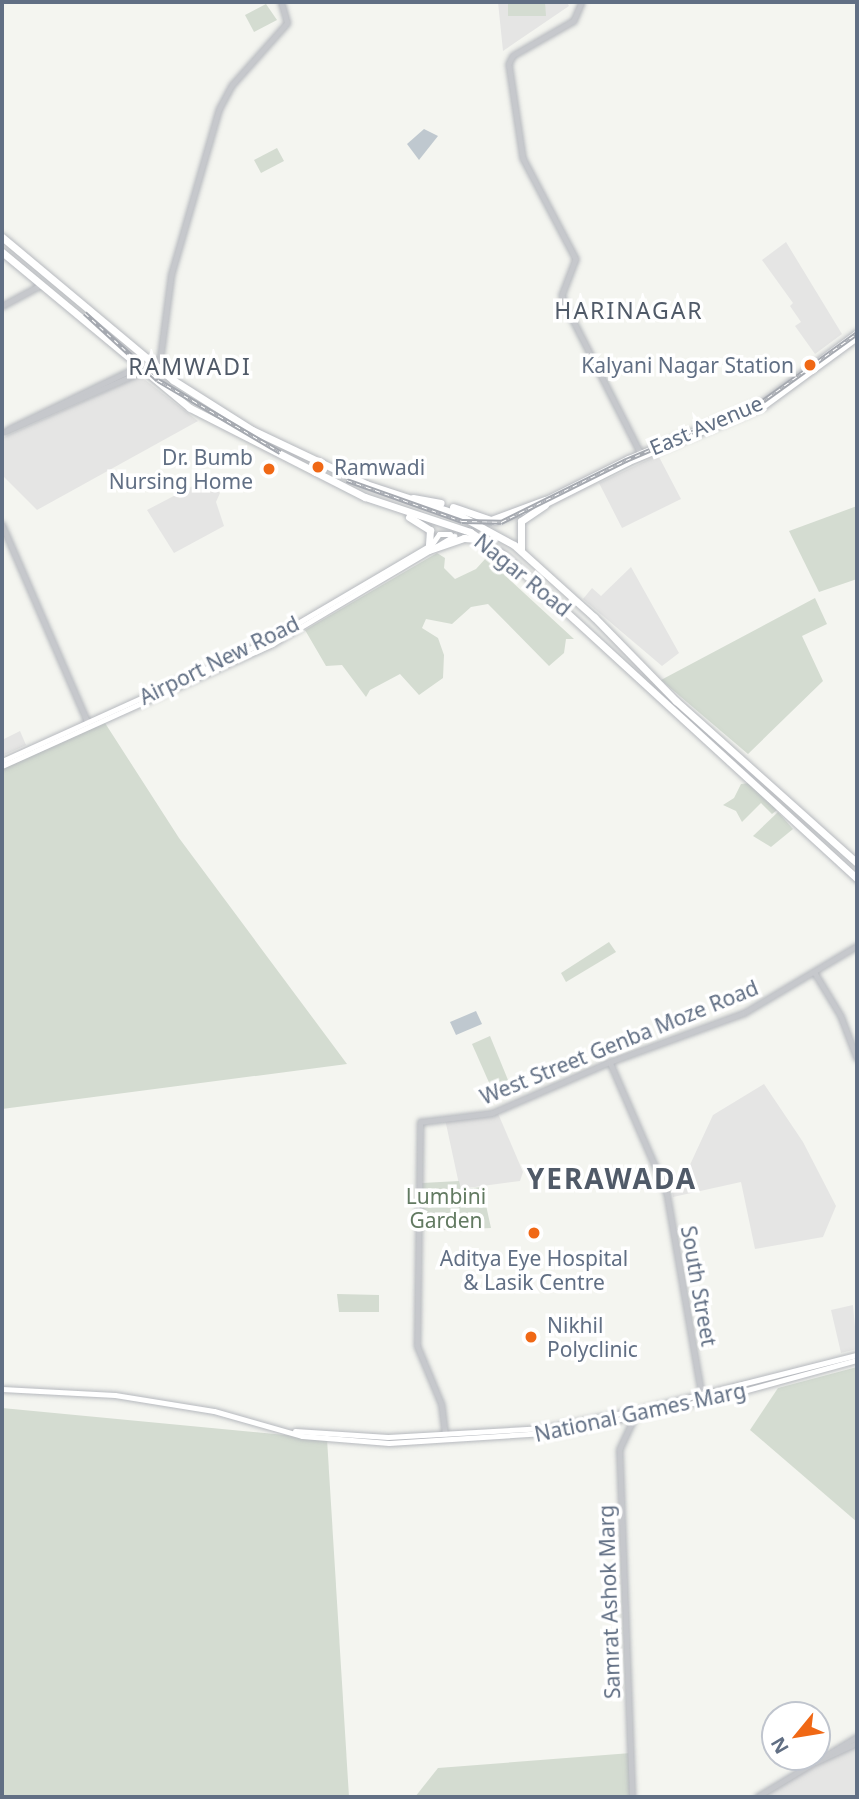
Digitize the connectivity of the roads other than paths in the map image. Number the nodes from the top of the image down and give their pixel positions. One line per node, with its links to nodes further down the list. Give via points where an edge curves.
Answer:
1 (281, 2): 9 (street, via 287,23 232,85 219,109 171,275)
2 (582, 2): 15 (street, via 574,21 513,56 509,64 523,158 575,257 562,295)
3 (2, 237): 9 (highway, Nagar Road)
4 (2, 252): 5 (highway, Nagar Road)
5 (43, 284): 6 (street); 10 (highway, Nagar Road)
6 (2, 306)
7 (857, 332): 11 (main road, East Avenue)
8 (857, 338): 11 (main road, East Avenue)
9 (154, 361): 10 (street); 12 (highway, Nagar Road)
10 (140, 369): 13 (highway, Nagar Road); 14 (street)
11 (800, 379): 15 (main road, East Avenue, via 762,402)
12 (218, 409): 13 (highway); 16 (highway, Nagar Road, via 340,473)
13 (211, 420): 18 (highway, Nagar Road)
14 (3, 433)
15 (641, 455): 17 (main road, East Avenue)
16 (413, 498): 17 (highway, via 425,497 491,520); 24 (highway, Nagar Road, via 477,523)
17 (545, 503): 20 (main road, East Avenue); 24 (highway, via 521,521 518,542)
18 (398, 509): 22 (highway, Nagar Road, via 452,524); 23 (highway, via 426,525 431,532)
19 (2, 524): 29 (street)
20 (496, 524)
21 (452, 535): 23 (main road)
22 (488, 544): 23 (highway, via 467,537); 27 (highway, Nagar Road, via 585,626)
23 (429, 548): 29 (main road, Airport New Road, via 270,640); 29 (main road, Airport New Road, via 272,644)
24 (522, 552): 25 (highway, Nagar Road, via 594,617)
25 (626, 654): 26 (highway, Nagar Road); 27 (highway)
26 (633, 661): 28 (highway); 32 (highway, Nagar Road)
27 (618, 663): 28 (highway, Nagar Road)
28 (625, 669): 33 (highway, Nagar Road)
29 (89, 724): 30 (main road, Airport New Road); 31 (main road, Airport New Road)
30 (2, 761)
31 (2, 766)
32 (857, 863)
33 (857, 879)
34 (857, 946): 35 (street, West Street Genba Moze Road)
35 (815, 973): 36 (street, via 841,1016); 37 (street, West Street Genba Moze Road, via 751,1011)
36 (857, 1058)
37 (610, 1062): 40 (street, South Street, via 667,1193); 42 (street, West Street Genba Moze Road, via 492,1113 420,1122 417,1346 441,1404)
38 (857, 1357): 40 (main road, National Games Marg)
39 (2, 1389): 42 (main road, National Games Marg, via 115,1395 295,1431)
40 (702, 1398): 41 (main road, National Games Marg)
41 (635, 1414): 42 (main road, National Games Marg); 46 (street, Samrat Ashok Marg, via 619,1450)
42 (445, 1437)
43 (857, 1737): 45 (street)
44 (857, 1743): 45 (street)
45 (840, 1749): 47 (street)
46 (632, 1797)
47 (757, 1797)

